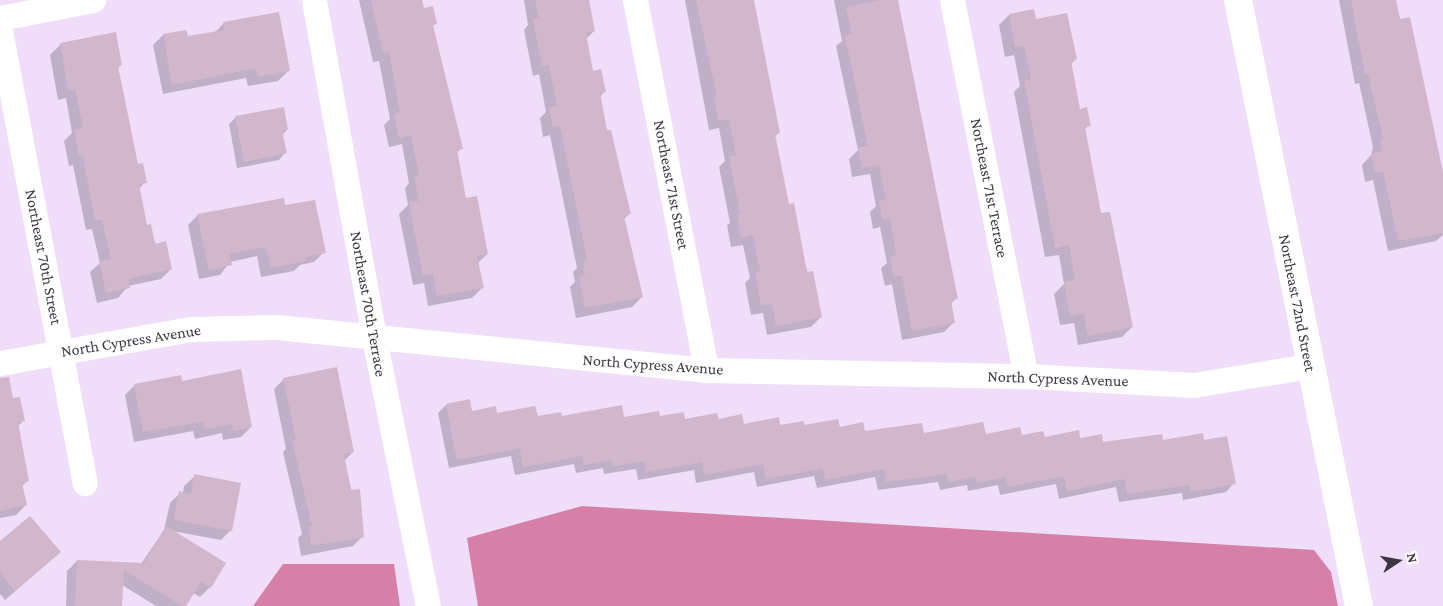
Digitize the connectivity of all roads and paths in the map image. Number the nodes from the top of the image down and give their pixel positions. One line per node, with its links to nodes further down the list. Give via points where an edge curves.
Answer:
1 (93, 0): 6 (street)
2 (314, 0): 8 (street, Northeast 70th Terrace)
3 (635, 0): 12 (street, Northeast 71st Street)
4 (952, 0): 13 (street, Northeast 71st Terrace)
5 (1238, 0): 11 (main road, Northeast 72nd Street)
6 (0, 18)
7 (0, 30): 9 (street, Northeast 70th Street)
8 (374, 338): 9 (street, North Cypress Avenue, via 276,327 190,330); 12 (street, North Cypress Avenue); 15 (street, Northeast 70th Terrace)
9 (60, 352): 10 (street, North Cypress Avenue); 14 (street, Northeast 70th Street)
10 (0, 363)
11 (1309, 366): 13 (street, North Cypress Avenue, via 1194,385); 16 (main road, Northeast 72nd Street)
12 (706, 370): 13 (street, North Cypress Avenue)
13 (1026, 376)
14 (85, 483)
15 (428, 606)
16 (1359, 606)

